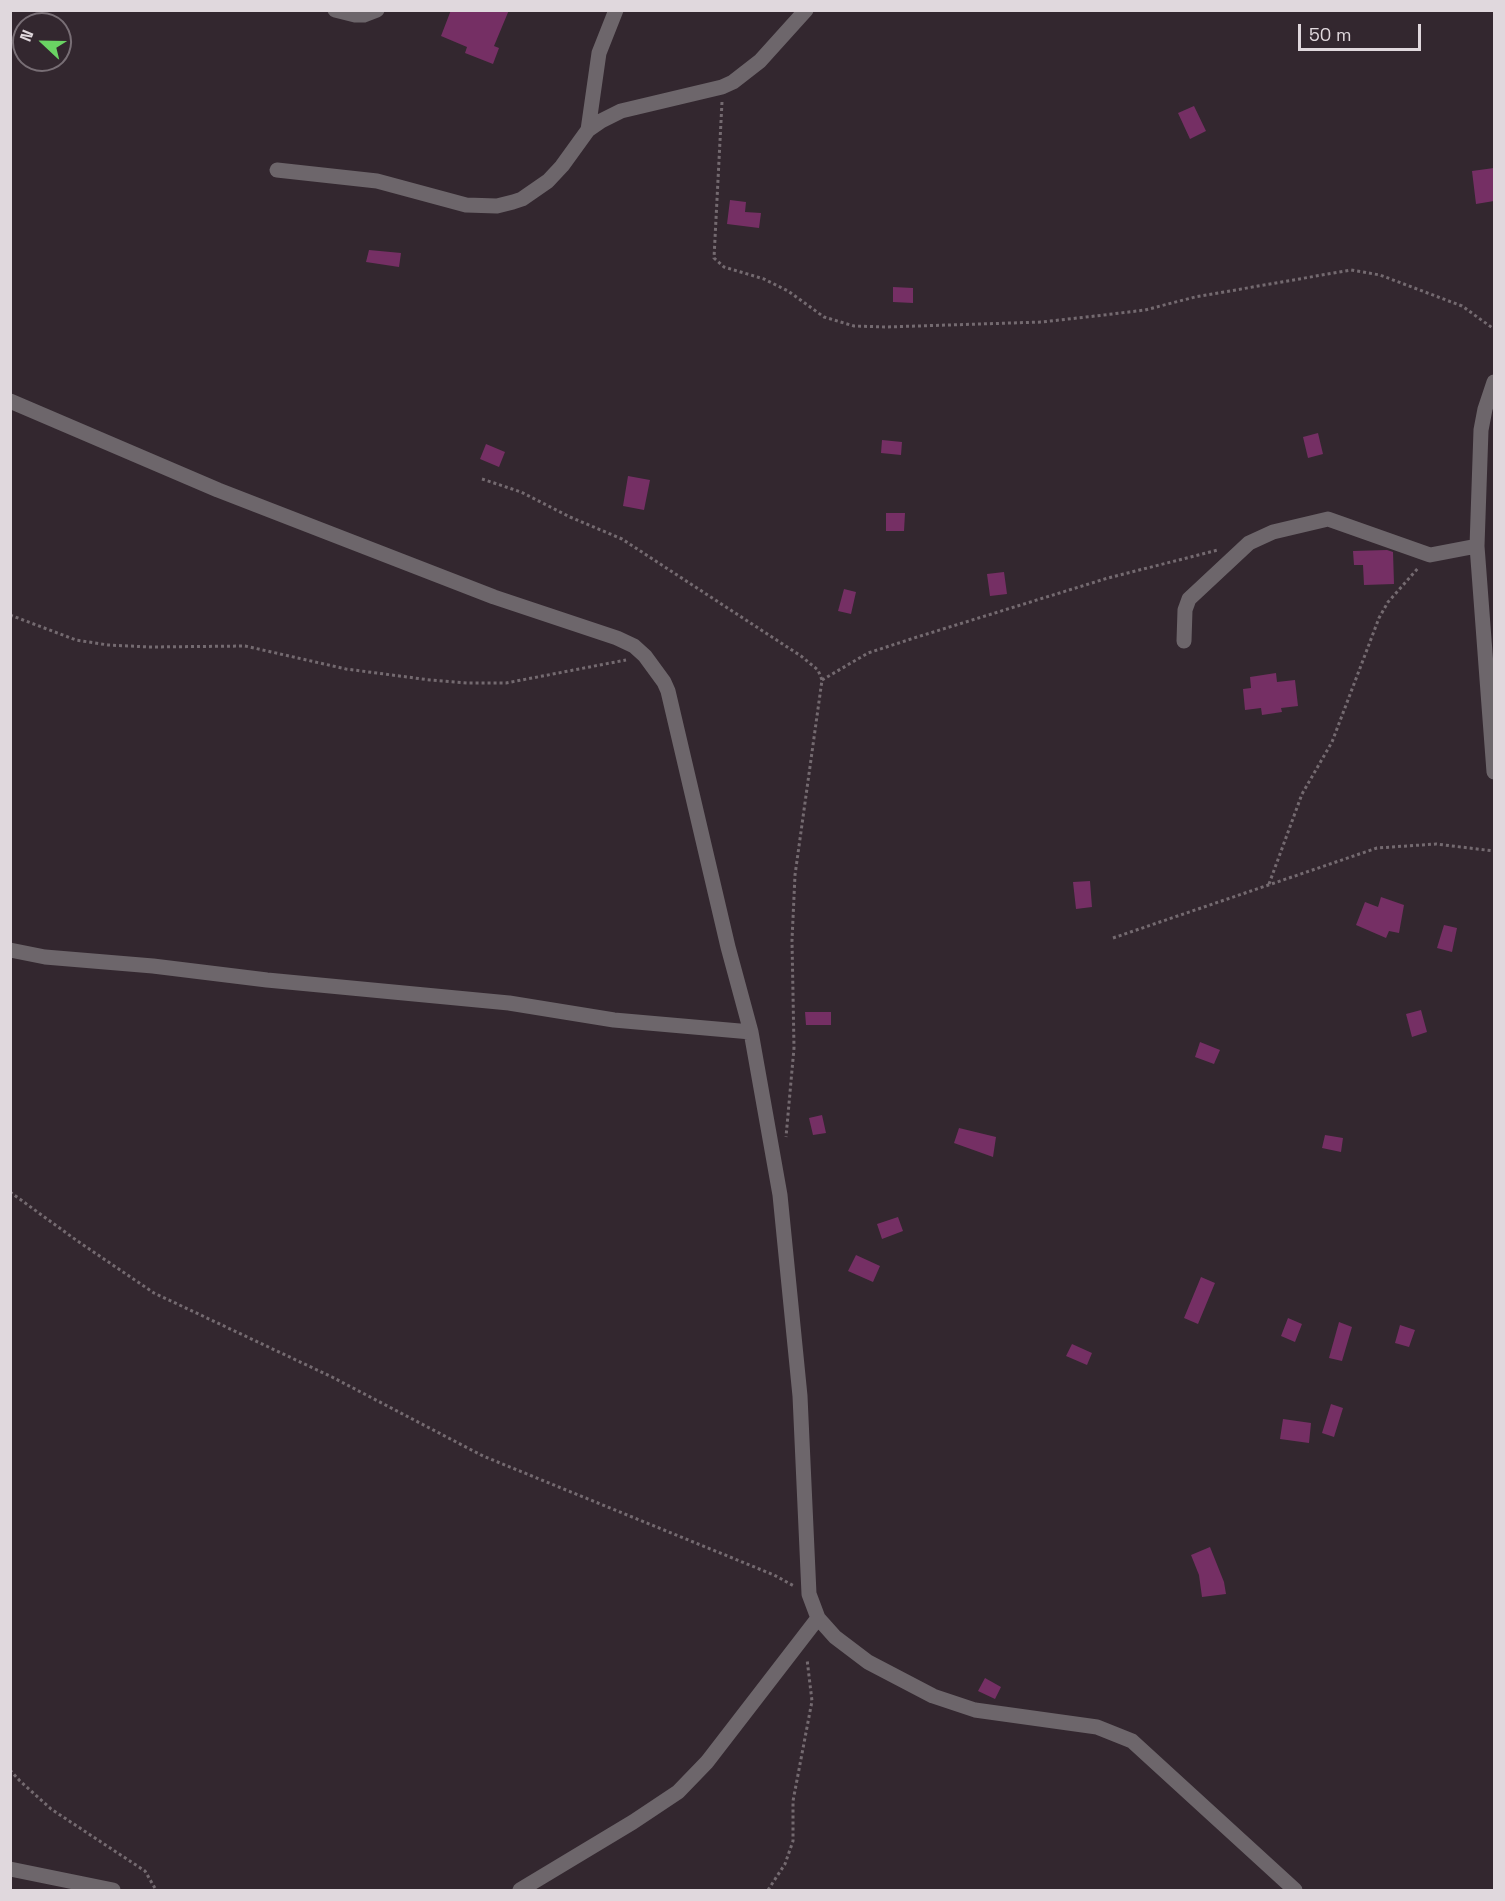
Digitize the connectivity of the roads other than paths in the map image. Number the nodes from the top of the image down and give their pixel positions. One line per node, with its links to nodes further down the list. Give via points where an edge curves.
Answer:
1 (335, 10): 2 (street, via 355,15)
2 (377, 10)
3 (615, 10): 5 (street, via 599,53)
4 (806, 10): 5 (street, via 760,61 734,82 621,111)
5 (588, 130): 6 (street, via 562,166 538,189 522,199 497,206 466,205 369,180)
6 (277, 170)
7 (1494, 382): 10 (street, via 1481,430)
8 (10, 401): 15 (street, via 218,490 494,597 634,646 668,691)
9 (1494, 471): 10 (street)
10 (1478, 472): 11 (street)
11 (1477, 546): 12 (street, via 1430,555 1328,519 1273,532 1249,543 1189,599); 13 (street)
12 (1185, 641)
13 (1494, 772)
14 (10, 950): 15 (street, via 45,957 509,1004 614,1020)
15 (751, 1032): 16 (street, via 780,1195 800,1396 809,1594)
16 (818, 1618): 19 (street, via 707,1762 678,1792); 20 (street, via 835,1637 868,1662 933,1696 975,1710 1097,1727 1132,1741)
17 (10, 1869): 18 (street)
18 (113, 1890)
19 (520, 1890)
20 (1295, 1890)

